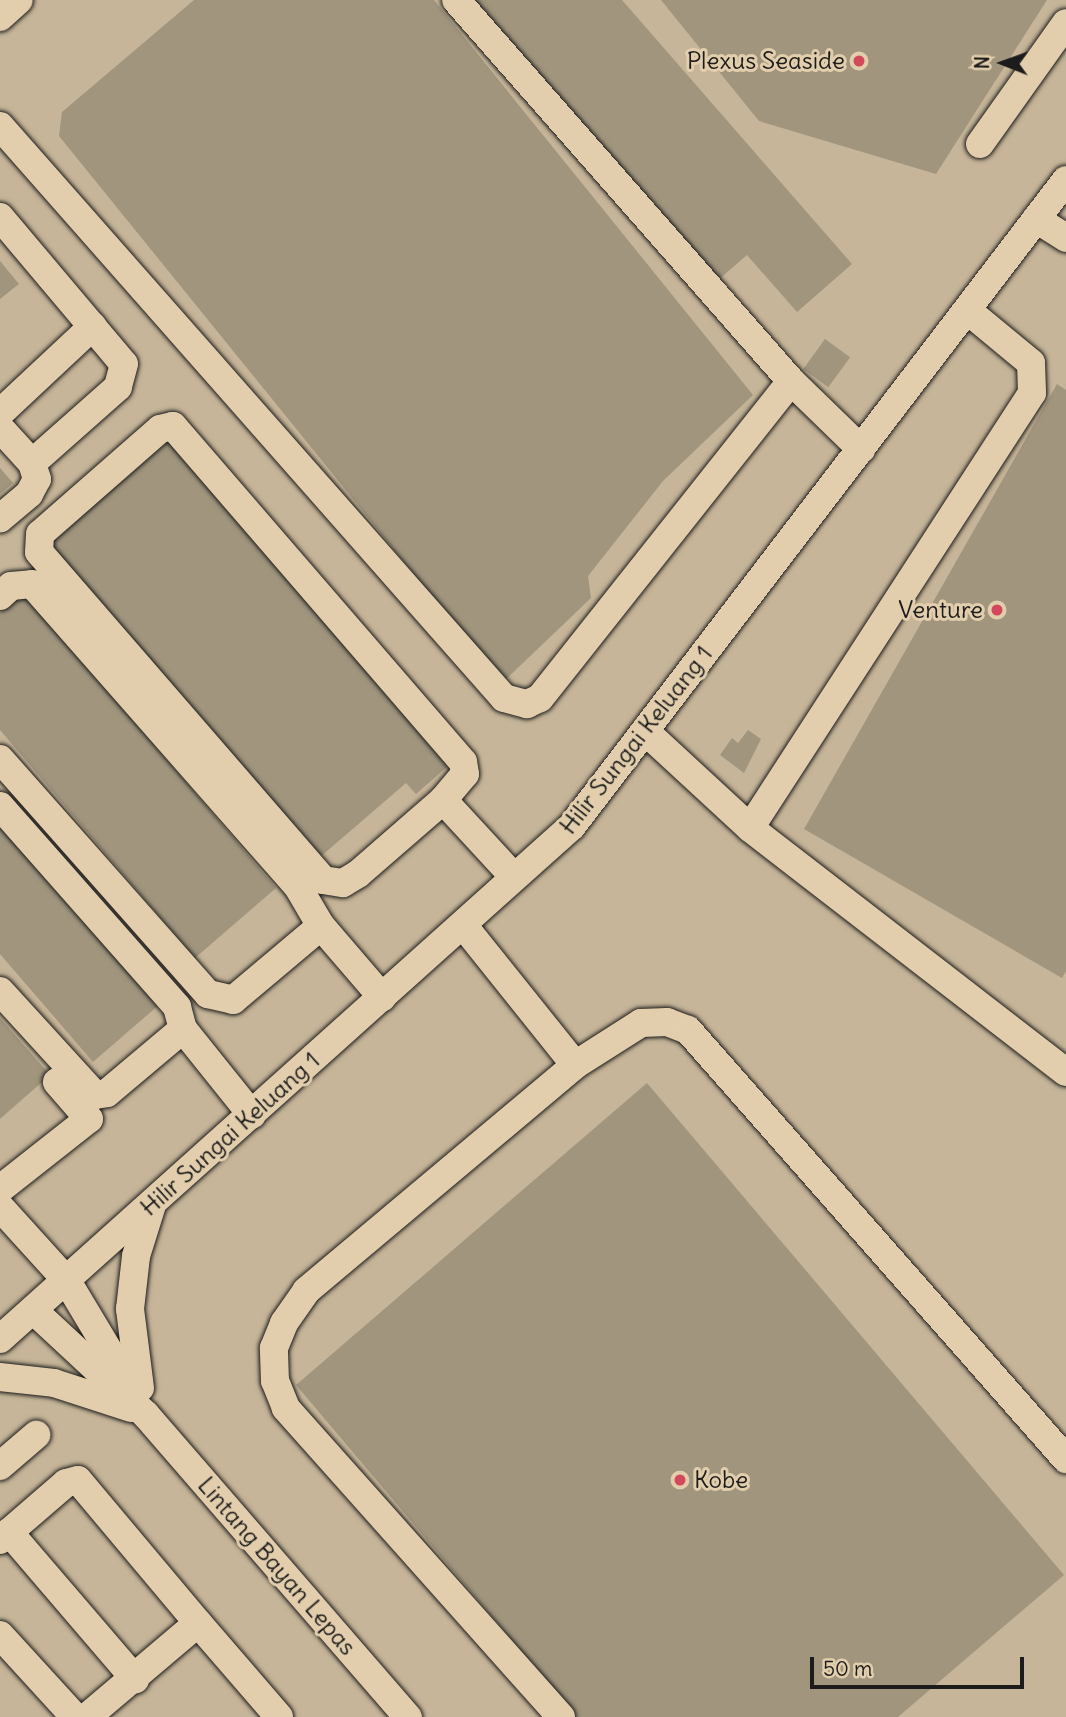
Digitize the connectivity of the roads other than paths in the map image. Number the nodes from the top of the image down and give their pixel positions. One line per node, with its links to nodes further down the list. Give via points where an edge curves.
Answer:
1 (19, 0): 3 (street)
2 (456, 0): 13 (street)
3 (0, 17)
4 (1066, 23): 6 (street)
5 (0, 126): 13 (street, via 504,698 527,704 540,698)
6 (980, 144)
7 (1066, 180): 9 (street, Hilir Sungai Keluang 1)
8 (0, 216): 12 (street)
9 (1036, 219): 10 (street); 11 (street, Hilir Sungai Keluang 1)
10 (1066, 239)
11 (967, 310): 16 (street, Hilir Sungai Keluang 1); 24 (street, via 1031,363 1032,393)
12 (93, 326): 14 (street); 17 (street, via 120,356 123,380)
13 (791, 381): 16 (street)
14 (0, 413)
15 (0, 428): 17 (street)
16 (861, 449): 20 (street, Hilir Sungai Keluang 1)
17 (32, 463): 18 (street, via 35,487)
18 (0, 518)
19 (0, 596): 27 (street, via 11,586 32,584 298,887)
20 (645, 731): 24 (street); 25 (street, Hilir Sungai Keluang 1, via 572,826)
21 (0, 759): 27 (street, via 208,994 233,1000)
22 (443, 800): 22 (street, via 358,874 343,883 323,880 39,552 40,534 160,429 173,426 463,762 465,774); 25 (street)
23 (0, 806): 31 (street, via 177,1007)
24 (750, 828): 33 (street)
25 (514, 877): 26 (street, Hilir Sungai Keluang 1)
26 (463, 925): 29 (street, Hilir Sungai Keluang 1); 32 (street)
27 (321, 926): 29 (street)
28 (0, 991): 31 (street, via 95,1095 107,1093)
29 (382, 997): 34 (street, Hilir Sungai Keluang 1)
30 (0, 1017): 35 (street, via 89,1119)
31 (183, 1029): 34 (street)
32 (575, 1065): 44 (street, via 641,1023 667,1022 688,1030); 54 (street, via 306,1292 284,1323 272,1361 286,1408)
33 (1066, 1072)
34 (252, 1115): 36 (street, Hilir Sungai Keluang 1)
35 (0, 1189)
36 (152, 1205): 38 (street, Hilir Sungai Keluang 1); 42 (street, via 136,1256 130,1309 133,1363)
37 (0, 1207): 38 (street, Lintang Bayan Lepas)
38 (67, 1281): 39 (street, Hilir Sungai Keluang 1); 42 (street, Lintang Bayan Lepas)
39 (33, 1310): 40 (street, Hilir Sungai Keluang 1); 42 (street, Lintang Bayan Lepas)
40 (0, 1339)
41 (0, 1377): 42 (street, via 54,1383)
42 (146, 1415): 53 (street, Lintang Bayan Lepas)
43 (36, 1436): 45 (street)
44 (1066, 1459)
45 (0, 1466)
46 (5, 1536): 47 (street, via 66,1483 78,1480); 49 (street)
47 (198, 1623): 49 (street); 52 (street)
48 (0, 1635): 50 (street)
49 (135, 1679): 51 (street)
50 (75, 1717)
51 (87, 1717)
52 (279, 1717)
53 (408, 1717)
54 (561, 1717)

